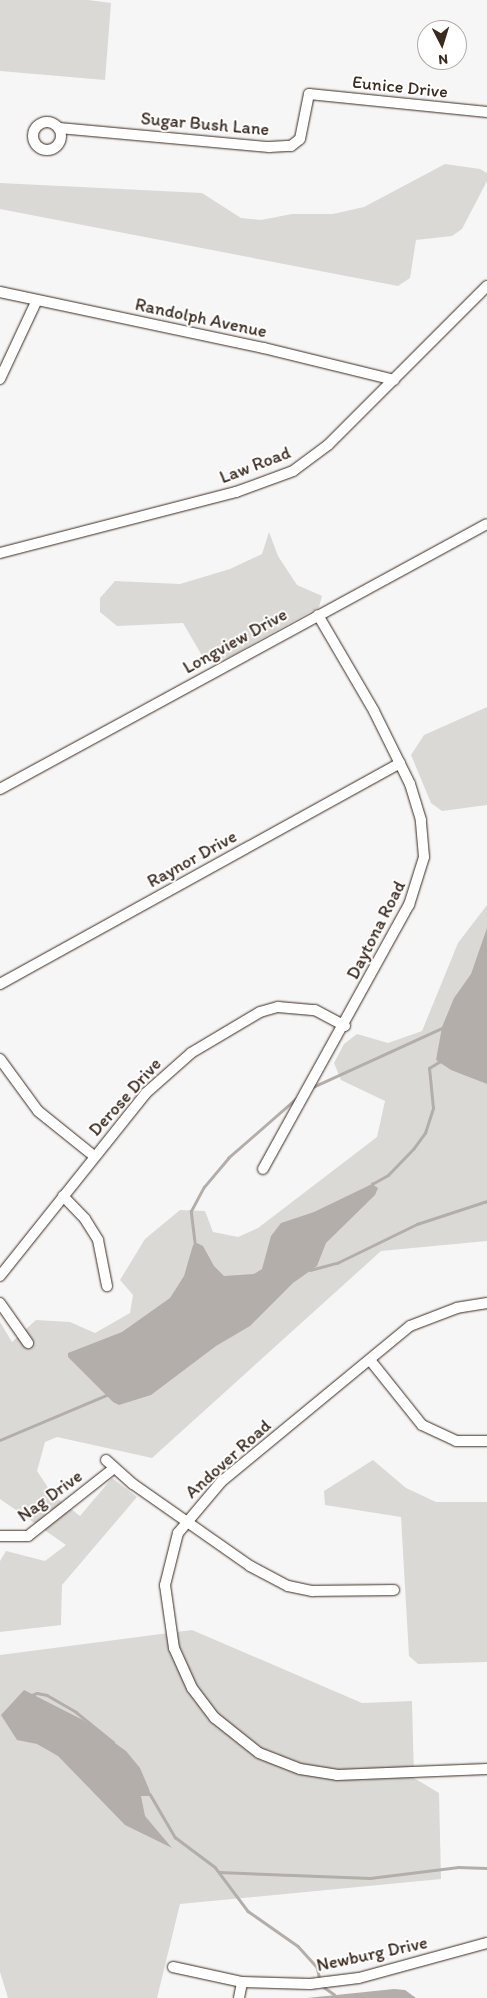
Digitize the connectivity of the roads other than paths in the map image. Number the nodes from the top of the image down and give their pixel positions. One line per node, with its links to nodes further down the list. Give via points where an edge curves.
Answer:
1 (309, 94): 2 (street, Eunice Drive); 3 (street, Sugar Bush Lane, via 300,139 290,146 269,147)
2 (487, 112)
3 (59, 128)
4 (487, 286): 8 (street, Law Road)
5 (0, 292): 6 (street, Randolph Avenue)
6 (37, 300): 7 (street); 8 (street, Randolph Avenue, via 264,348)
7 (0, 379)
8 (394, 380): 10 (street, Law Road, via 328,445 282,476 236,492)
9 (487, 524): 11 (street, Longview Drive)
10 (0, 553)
11 (318, 615): 12 (street, Daytona Road); 13 (street, Longview Drive)
12 (400, 764): 14 (street, Raynor Drive); 15 (street, Daytona Road, via 422,820 424,838 420,876 409,905)
13 (0, 789)
14 (0, 984)
15 (344, 1026): 17 (street, Derose Drive, via 327,1015 303,1007 278,1007 260,1012 222,1033 166,1072); 18 (street, Daytona Road)
16 (0, 1059): 17 (street, via 38,1111)
17 (94, 1156): 19 (street, Derose Drive)
18 (263, 1169)
19 (63, 1196): 20 (street, Derose Drive); 21 (street, via 85,1219 98,1240)
20 (0, 1276)
21 (107, 1286)
22 (0, 1303): 24 (street)
23 (487, 1303): 25 (street, Andover Road, via 457,1308 410,1326)
24 (28, 1343)
25 (370, 1360): 26 (street, via 422,1425 456,1441); 27 (street, Andover Road, via 221,1482)
26 (487, 1440)
27 (186, 1522): 28 (street, Nag Drive, via 110,1464 28,1536); 29 (street, via 250,1566 288,1586 312,1591); 30 (street, Andover Road, via 178,1533 166,1572 170,1630 192,1688 229,1731 276,1762 318,1773 355,1775)
28 (0, 1536)
29 (394, 1590)
30 (487, 1769)
31 (487, 1943): 33 (street, Newburg Drive, via 335,1982)
32 (172, 1967): 33 (street, Newburg Drive)
33 (242, 1982): 34 (street)
34 (239, 1998)

